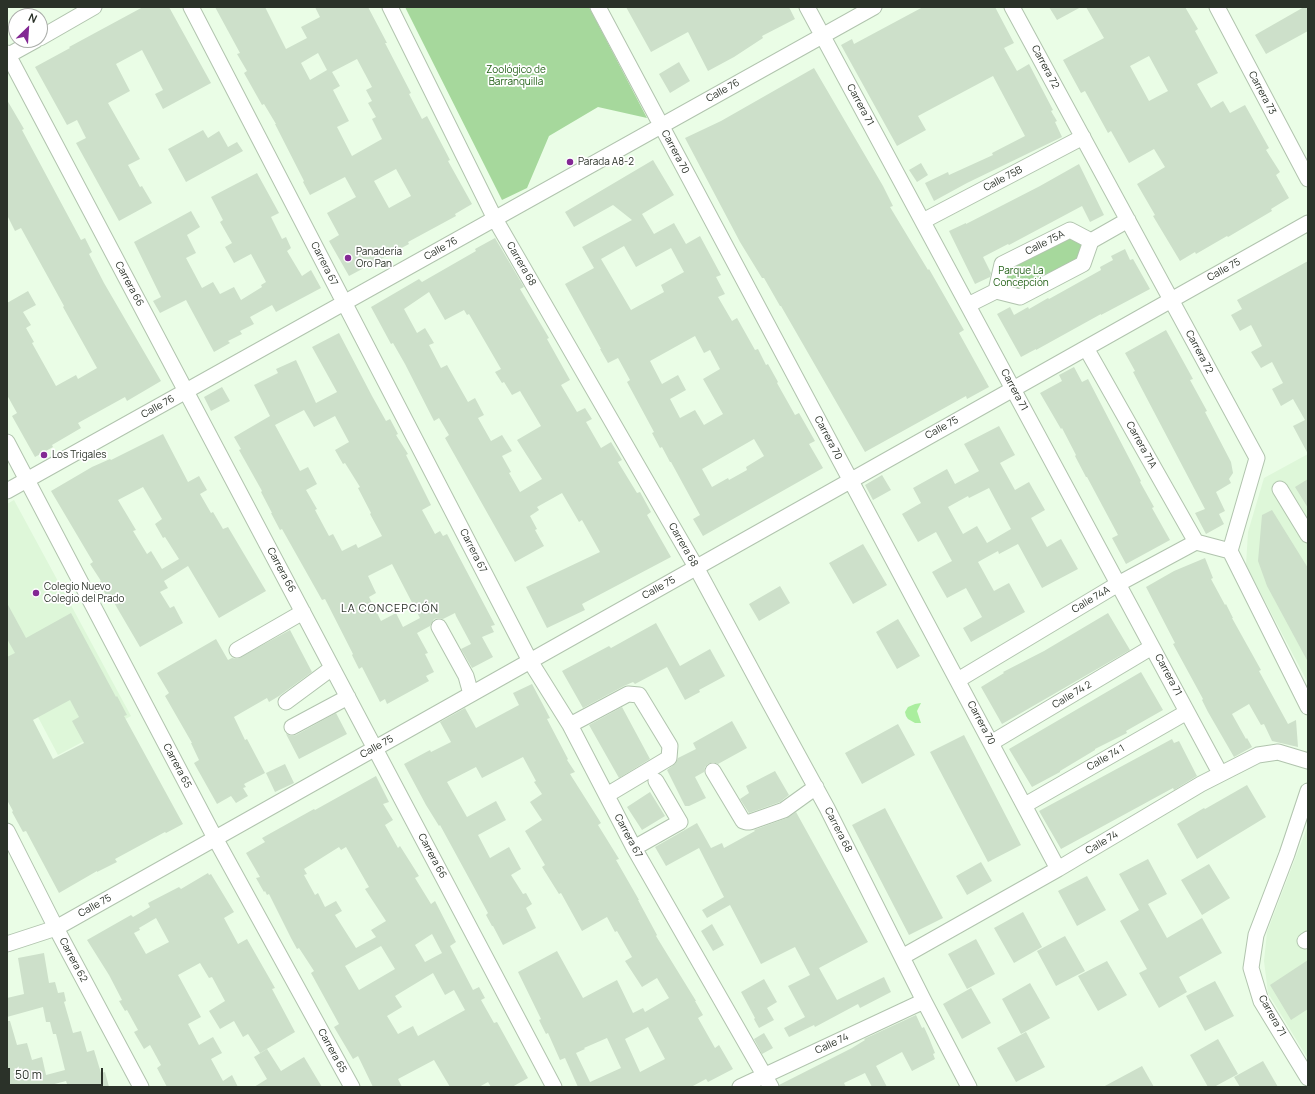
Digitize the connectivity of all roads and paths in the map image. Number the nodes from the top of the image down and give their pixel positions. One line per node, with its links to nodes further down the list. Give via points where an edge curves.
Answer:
1 (94, 7): 9 (street)
2 (191, 7): 23 (street, Carrera 67)
3 (390, 7): 16 (street, Carrera 68)
4 (598, 7): 13 (street, Carrera 70)
5 (807, 7): 10 (street, Carrera 71)
6 (874, 7): 10 (street, Calle 76)
7 (1012, 7): 14 (street, Carrera 72)
8 (1217, 7): 15 (street, Carrera 73)
9 (48, 33)
10 (823, 35): 13 (street, Calle 76); 18 (street, Carrera 71)
11 (21, 48): 12 (street)
12 (7, 55): 27 (street, Carrera 66)
13 (662, 126): 16 (street, Calle 76); 30 (street, Carrera 70)
14 (1083, 138): 17 (street, Carrera 72); 18 (street, Calle 75B)
15 (1308, 179)
16 (495, 219): 23 (street, Calle 76); 36 (street, Carrera 68)
17 (1128, 220): 20 (street); 22 (street, Carrera 72)
18 (923, 222): 24 (street, Carrera 71)
19 (1308, 223): 22 (street, Calle 75)
20 (1091, 241): 21 (street, via 1082,264 1076,268 1020,297); 21 (street, Calle 75A, via 1070,230 1002,264)
21 (996, 291): 24 (street)
22 (1171, 300): 25 (street, Calle 75); 35 (street, Carrera 72, via 1257,458)
23 (344, 303): 27 (street, Calle 76); 42 (street, Carrera 67)
24 (968, 305): 26 (street, Carrera 71)
25 (1086, 348): 26 (street, Calle 75); 34 (street, Carrera 71A)
26 (1013, 389): 30 (street, Calle 75); 37 (street, Carrera 71)
27 (186, 391): 29 (street, Calle 76); 38 (street, Carrera 66)
28 (7, 442): 29 (street, Carrera 65)
29 (27, 480): 32 (street, Calle 76); 63 (street, Carrera 65)
30 (851, 480): 36 (street, Calle 75); 44 (street, Carrera 70)
31 (1280, 489): 33 (street)
32 (7, 491)
33 (1308, 535)
34 (1196, 542): 35 (street); 37 (street, Calle 74A)
35 (1230, 550): 48 (street)
36 (696, 567): 42 (street, Calle 75); 58 (street, Carrera 68)
37 (1118, 584): 40 (street, Carrera 71); 44 (street, Calle 74A)
38 (303, 612): 41 (street); 43 (street, Carrera 66)
39 (439, 627): 45 (street, via 466,676)
40 (1152, 647): 49 (street, Carrera 71); 52 (street, Calle 74 2)
41 (237, 650)
42 (530, 661): 45 (street, Calle 75); 50 (street, Carrera 67)
43 (332, 668): 46 (street, Carrera 66); 47 (street)
44 (958, 680): 52 (street, Carrera 70)
45 (471, 694): 53 (street, Calle 75)
46 (348, 697): 51 (street); 53 (street, Carrera 66)
47 (286, 702)
48 (1308, 707)
49 (1187, 712): 56 (street, Carrera 71); 61 (street, Calle 74 1)
50 (570, 725): 60 (street, Carrera 67); 60 (street, via 628,694 639,695 670,746 669,758)
51 (292, 727)
52 (991, 743): 61 (street, Carrera 70)
53 (375, 748): 63 (street, Calle 75); 74 (street, Carrera 66)
54 (1308, 760): 56 (street, Calle 74, via 1278,752 1258,755)
55 (713, 772): 58 (street, via 746,822 784,810)
56 (1220, 774): 65 (street, Calle 74)
57 (656, 781): 64 (street, via 680,822)
58 (816, 787): 68 (street, Carrera 68)
59 (1308, 791): 70 (street, Carrera 71, via 1256,935 1251,968 1261,1001)
60 (607, 794): 64 (street, Carrera 67)
61 (1024, 805): 65 (street, Carrera 70)
62 (7, 831): 66 (street, Carrera 62)
63 (215, 838): 66 (street, Calle 75); 73 (street, Carrera 65)
64 (634, 848): 71 (street, Carrera 67)
65 (1058, 869): 68 (street, Calle 74)
66 (56, 928): 67 (street, Calle 75); 72 (street, Carrera 62)
67 (7, 944)
68 (902, 957): 69 (street, Carrera 68)
69 (924, 1001): 71 (street, Calle 74); 76 (street, Carrera 68)
70 (1308, 1078)
71 (767, 1081): 75 (street, Calle 74)
72 (142, 1087)
73 (352, 1087)
74 (554, 1087)
75 (740, 1087)
76 (969, 1087)

